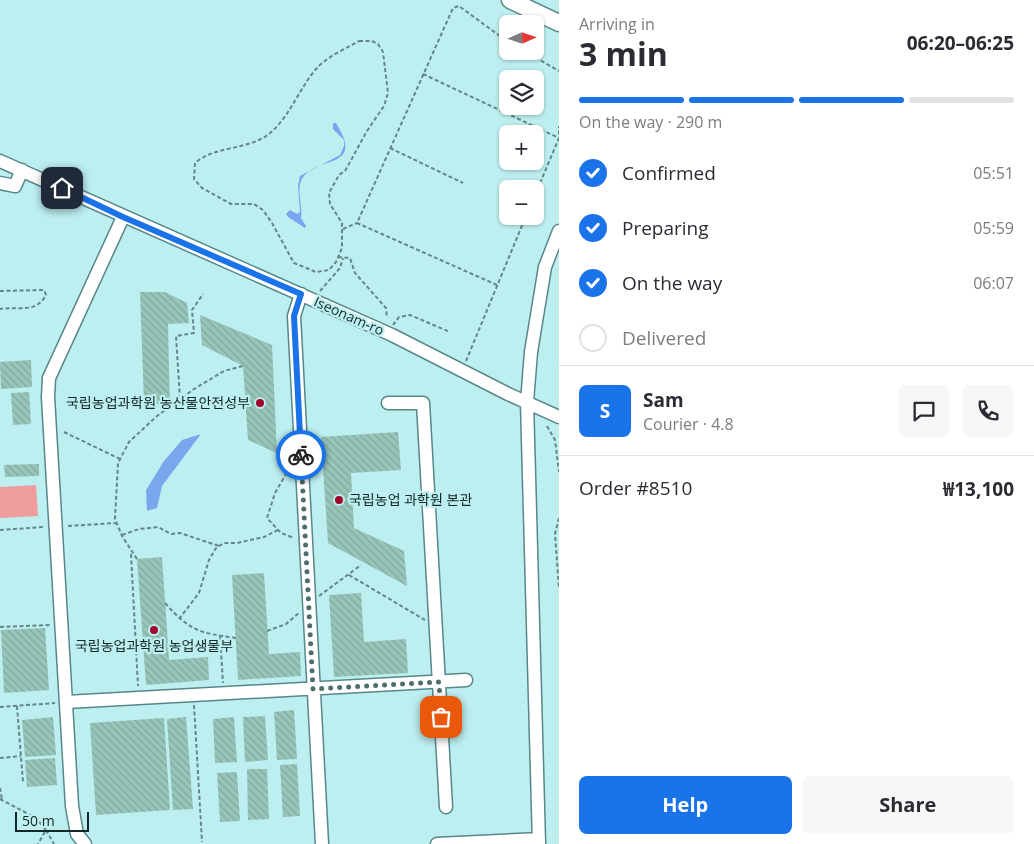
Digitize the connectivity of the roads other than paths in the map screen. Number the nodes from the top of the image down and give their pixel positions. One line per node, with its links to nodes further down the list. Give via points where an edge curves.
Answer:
1 (510, 0): 2 (main road)
2 (559, 23)
3 (0, 161): 4 (lane, Iseonam-ro)
4 (22, 170): 5 (lane, via 15,186); 6 (lane, Iseonam-ro)
5 (0, 183)
6 (123, 217): 8 (lane, Iseonam-ro); 15 (lane, via 49,378)
7 (559, 231): 9 (lane, via 546,267 531,352)
8 (301, 294): 9 (lane, Iseonam-ro, via 387,332); 14 (lane, via 294,316)
9 (527, 402): 11 (lane, Iseonam-ro); 17 (lane)
10 (388, 403): 13 (lane, via 423,402)
11 (559, 416)
12 (466, 680): 13 (lane)
13 (439, 682): 14 (lane); 16 (lane)
14 (313, 689): 15 (lane); 19 (lane)
15 (66, 702): 18 (lane, via 72,806 77,834)
16 (446, 807)
17 (539, 842): 20 (lane)
18 (85, 844)
19 (322, 844)
20 (437, 844)

